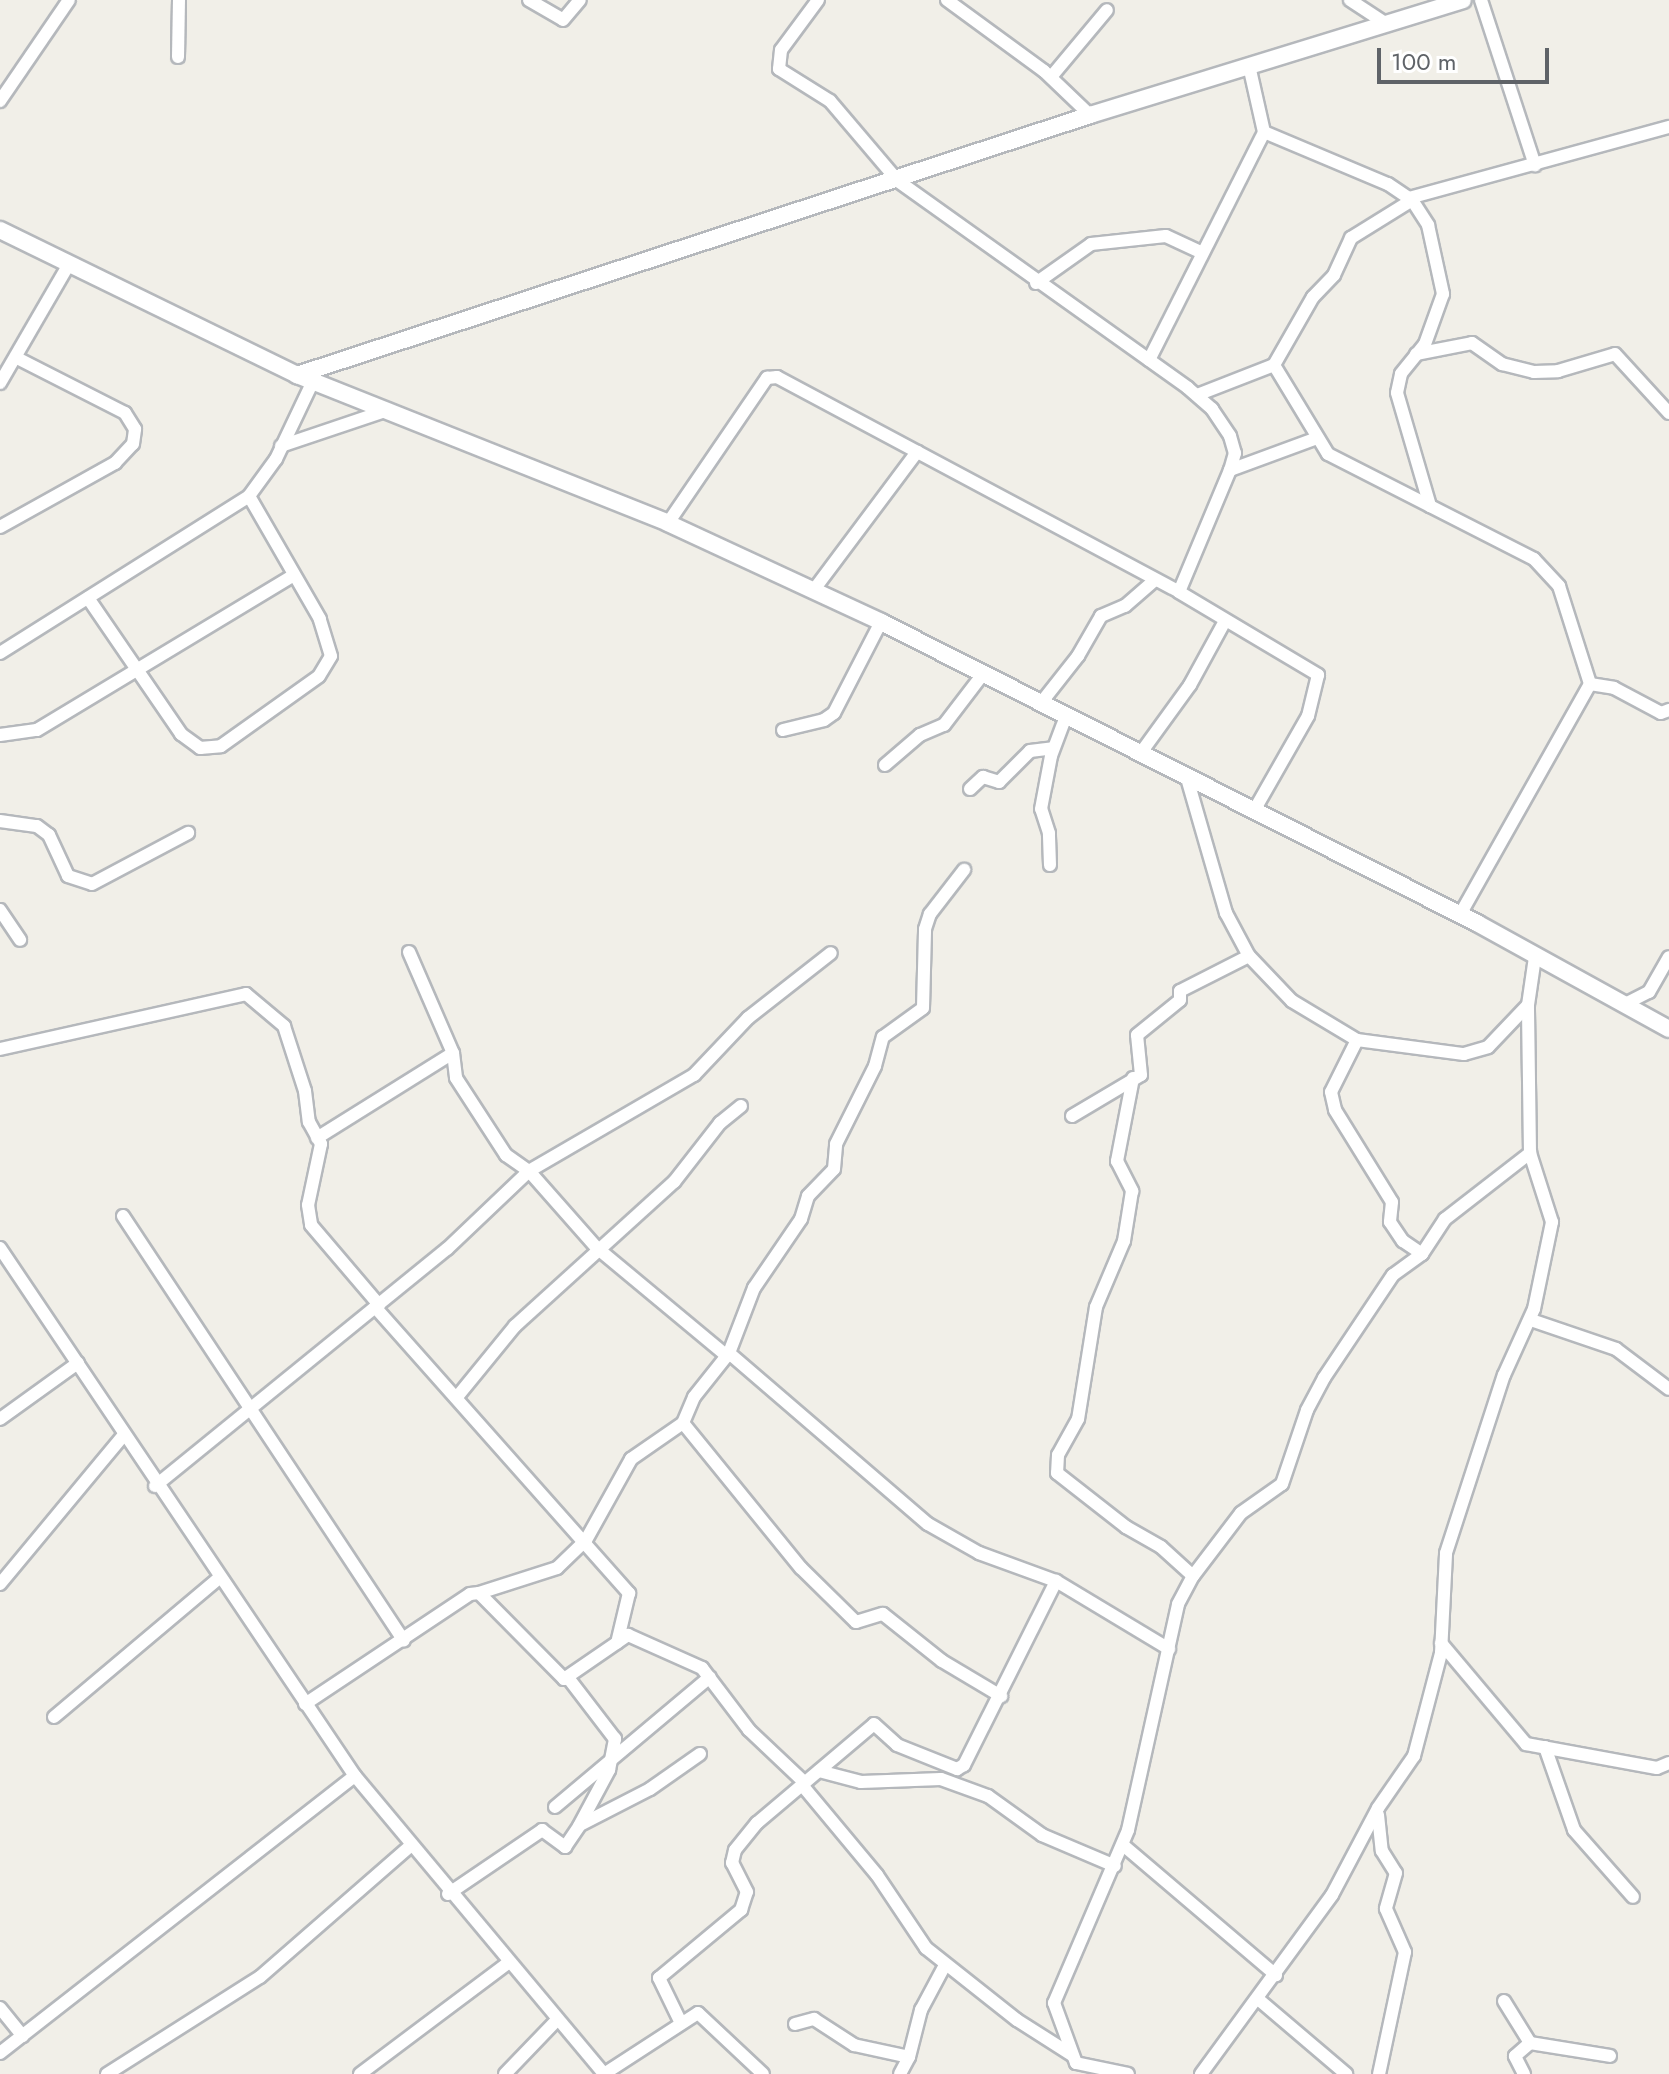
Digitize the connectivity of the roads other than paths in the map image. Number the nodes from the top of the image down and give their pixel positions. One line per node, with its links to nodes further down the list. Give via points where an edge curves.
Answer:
1 (69, 0): 15 (street)
2 (179, 0): 12 (street)
3 (529, 0): 4 (street, via 563,20)
4 (580, 0)
5 (818, 0): 20 (street, via 781,50 779,69 830,101)
6 (947, 0): 14 (street)
7 (1350, 0): 11 (street)
8 (1463, 0): 11 (street)
9 (1481, 0): 19 (street)
10 (1107, 10): 14 (street)
11 (1388, 25): 13 (street)
12 (178, 57)
13 (1250, 70): 16 (street); 18 (street)
14 (1051, 77): 16 (street)
15 (0, 101)
16 (1090, 115): 20 (street)
17 (1669, 127): 19 (street, via 1594,144)
18 (1264, 132): 21 (street, via 1388,184); 23 (street)
19 (1535, 165): 21 (street)
20 (898, 181): 25 (street); 30 (street)
21 (1411, 199): 26 (street, via 1435,243 1443,294); 29 (street, via 1351,238 1334,275 1313,297)
22 (0, 230): 24 (street)
23 (1200, 252): 25 (street, via 1166,236 1091,244); 28 (street)
24 (69, 264): 27 (street); 30 (street)
25 (1036, 283): 28 (street)
26 (1416, 354): 34 (street, via 1472,343 1502,364 1534,372 1558,371 1615,354); 40 (street, via 1401,374 1398,409)
27 (19, 359): 31 (street); 42 (street, via 125,413 135,429 133,444 115,463)
28 (1149, 360): 32 (street)
29 (1274, 365): 32 (street); 35 (street)
30 (305, 378): 33 (street); 36 (street)
31 (0, 383)
32 (1197, 395): 38 (street, via 1230,436 1235,453)
33 (389, 410): 36 (street); 41 (street)
34 (1669, 413)
35 (1317, 438): 38 (street); 40 (street, via 1328,454)
36 (281, 446): 39 (street)
37 (917, 452): 41 (street, via 772,376); 44 (street); 45 (street)
38 (1230, 470): 46 (street)
39 (249, 496): 43 (street); 47 (street)
40 (1430, 506): 53 (street, via 1534,559 1550,573 1559,586)
41 (668, 523): 45 (street)
42 (0, 527)
43 (292, 576): 51 (street); 51 (street, via 320,619 331,656 319,676 221,746 207,750 194,745)
44 (1155, 580): 46 (street); 54 (street, via 1125,606 1101,616)
45 (813, 591): 49 (street)
46 (1179, 592): 48 (street)
47 (88, 598): 50 (street); 51 (street)
48 (1225, 621): 60 (street, via 1190,685); 64 (street, via 1318,675 1308,716)
49 (881, 622): 52 (street); 57 (street, via 834,713)
50 (0, 653)
51 (134, 670): 58 (street, via 37,730)
52 (983, 674): 54 (street); 61 (street, via 944,725 920,735)
53 (1590, 684): 55 (street, via 1614,688); 70 (street)
54 (1041, 703): 56 (street)
55 (1666, 713)
56 (1066, 716): 59 (street); 60 (street)
57 (783, 730)
58 (0, 735)
59 (1053, 748): 63 (street, via 1030,751 999,782 983,777); 67 (street, via 1041,809 1049,833)
60 (1140, 754): 62 (street)
61 (885, 765)
62 (1187, 778): 64 (street); 74 (street, via 1226,913)
63 (970, 789)
64 (1255, 809): 70 (street)
65 (0, 821): 66 (street, via 37,826 49,835 68,876 92,884)
66 (188, 833)
67 (1050, 865)
68 (964, 870): 95 (street, via 930,914 925,929 923,1008 883,1037 875,1066 836,1144 834,1169 808,1196 801,1219 754,1288)
69 (0, 910): 71 (street)
70 (1460, 915): 75 (street)
71 (20, 940)
72 (409, 952): 82 (street)
73 (831, 953): 88 (street, via 748,1018 694,1075)
74 (1249, 956): 80 (street, via 1292,1001); 83 (street, via 1194,981 1165,1014 1140,1030 1142,1072)
75 (1535, 957): 77 (street); 78 (street)
76 (1669, 957): 77 (street, via 1649,992)
77 (1625, 1004): 79 (street)
78 (1528, 1005): 80 (street, via 1488,1047 1464,1054); 87 (street)
79 (1669, 1029)
80 (1357, 1040): 92 (street, via 1331,1092 1335,1110 1392,1202 1390,1222 1403,1241)
81 (0, 1049): 86 (street, via 246,994 284,1026)
82 (453, 1053): 86 (street); 88 (street, via 456,1078 477,1114 506,1155)
83 (1133, 1078): 85 (street); 105 (street, via 1117,1161 1132,1191 1124,1241 1096,1307 1078,1419 1058,1455 1057,1473)
84 (741, 1106): 91 (street, via 720,1123 674,1182)
85 (1072, 1116)
86 (317, 1138): 93 (street, via 321,1150 308,1205 311,1225)
87 (1530, 1153): 92 (street, via 1445,1219); 94 (street, via 1552,1222)
88 (529, 1171): 91 (street); 93 (street)
89 (123, 1216): 99 (street)
90 (0, 1248): 96 (street)
91 (597, 1248): 95 (street); 98 (street, via 515,1326)
92 (1422, 1254): 105 (street, via 1393,1275 1347,1337 1307,1410 1282,1484 1241,1513)
93 (377, 1306): 98 (street); 99 (street)
94 (1531, 1320): 97 (street, via 1616,1349); 112 (street, via 1504,1375 1446,1553)
95 (728, 1355): 101 (street, via 694,1397); 107 (street, via 928,1524 979,1553)
96 (78, 1363): 100 (street); 102 (street)
97 (1669, 1389)
98 (457, 1397): 104 (street)
99 (251, 1410): 103 (street); 110 (street)
100 (0, 1419)
101 (683, 1423): 104 (street, via 631,1459); 116 (street, via 801,1568 856,1622 883,1614 942,1661)
102 (122, 1437): 103 (street); 108 (street)
103 (155, 1486): 106 (street)
104 (586, 1540): 109 (street, via 546,1576); 111 (street, via 629,1593)
105 (1193, 1576): 113 (street, via 1178,1604)
106 (219, 1578): 117 (street); 118 (street)
107 (1056, 1581): 113 (street); 116 (street)
108 (0, 1584)
109 (479, 1593): 110 (street, via 470,1594); 115 (street)
110 (404, 1641): 117 (street)
111 (617, 1643): 114 (street, via 632,1636 655,1651 688,1660); 115 (street)
112 (1441, 1643): 119 (street, via 1514,1733 1526,1744); 127 (street, via 1414,1756)
113 (1169, 1649): 129 (street)
114 (710, 1677): 121 (street); 125 (street, via 749,1730)
115 (569, 1679): 121 (street, via 615,1734)
116 (1001, 1696): 123 (street, via 960,1768 897,1745 874,1724)
117 (305, 1704): 124 (street)
118 (54, 1717)
119 (1545, 1747): 122 (street, via 1657,1768); 133 (street, via 1574,1830)
120 (700, 1754): 128 (street, via 650,1789)
121 (611, 1761): 126 (street); 128 (street)
122 (1669, 1763)
123 (819, 1771): 125 (street); 131 (street, via 861,1782 941,1779 988,1796 1042,1835)
124 (355, 1776): 130 (street); 143 (street)
125 (803, 1784): 135 (street, via 877,1875 914,1933); 141 (street, via 735,1850 732,1863 747,1892 741,1910 659,1978 658,1986)
126 (555, 1807)
127 (1378, 1808): 136 (street, via 1359,1852); 158 (street, via 1382,1851 1396,1873 1386,1909 1405,1952)
128 (579, 1826): 132 (street, via 565,1847 542,1830)
129 (1123, 1845): 131 (street); 136 (street)
130 (410, 1846): 132 (street); 149 (street, via 260,1977)
131 (1115, 1866): 148 (street, via 1054,2003)
132 (448, 1894): 134 (street)
133 (1633, 1897)
134 (508, 1963): 140 (street); 150 (street)
135 (945, 1965): 147 (street, via 921,2010); 148 (street)
136 (1276, 1975): 137 (street)
137 (1258, 1999): 156 (street); 157 (street)
138 (1504, 2001): 144 (street)
139 (0, 2008): 143 (street)
140 (557, 2020): 151 (street); 152 (street)
141 (680, 2021): 152 (street); 153 (street, via 690,2014 705,2015)
142 (795, 2024): 147 (street, via 814,2019 854,2045)
143 (23, 2036): 145 (street)
144 (1530, 2043): 146 (street); 159 (street, via 1515,2056)
145 (0, 2053)
146 (1610, 2056)
147 (909, 2057): 154 (street)
148 (1072, 2064): 155 (street)
149 (107, 2074)
150 (360, 2074)
151 (505, 2074)
152 (604, 2074)
153 (763, 2074)
154 (900, 2074)
155 (1128, 2074)
156 (1201, 2074)
157 (1346, 2074)
158 (1379, 2074)
159 (1524, 2074)

